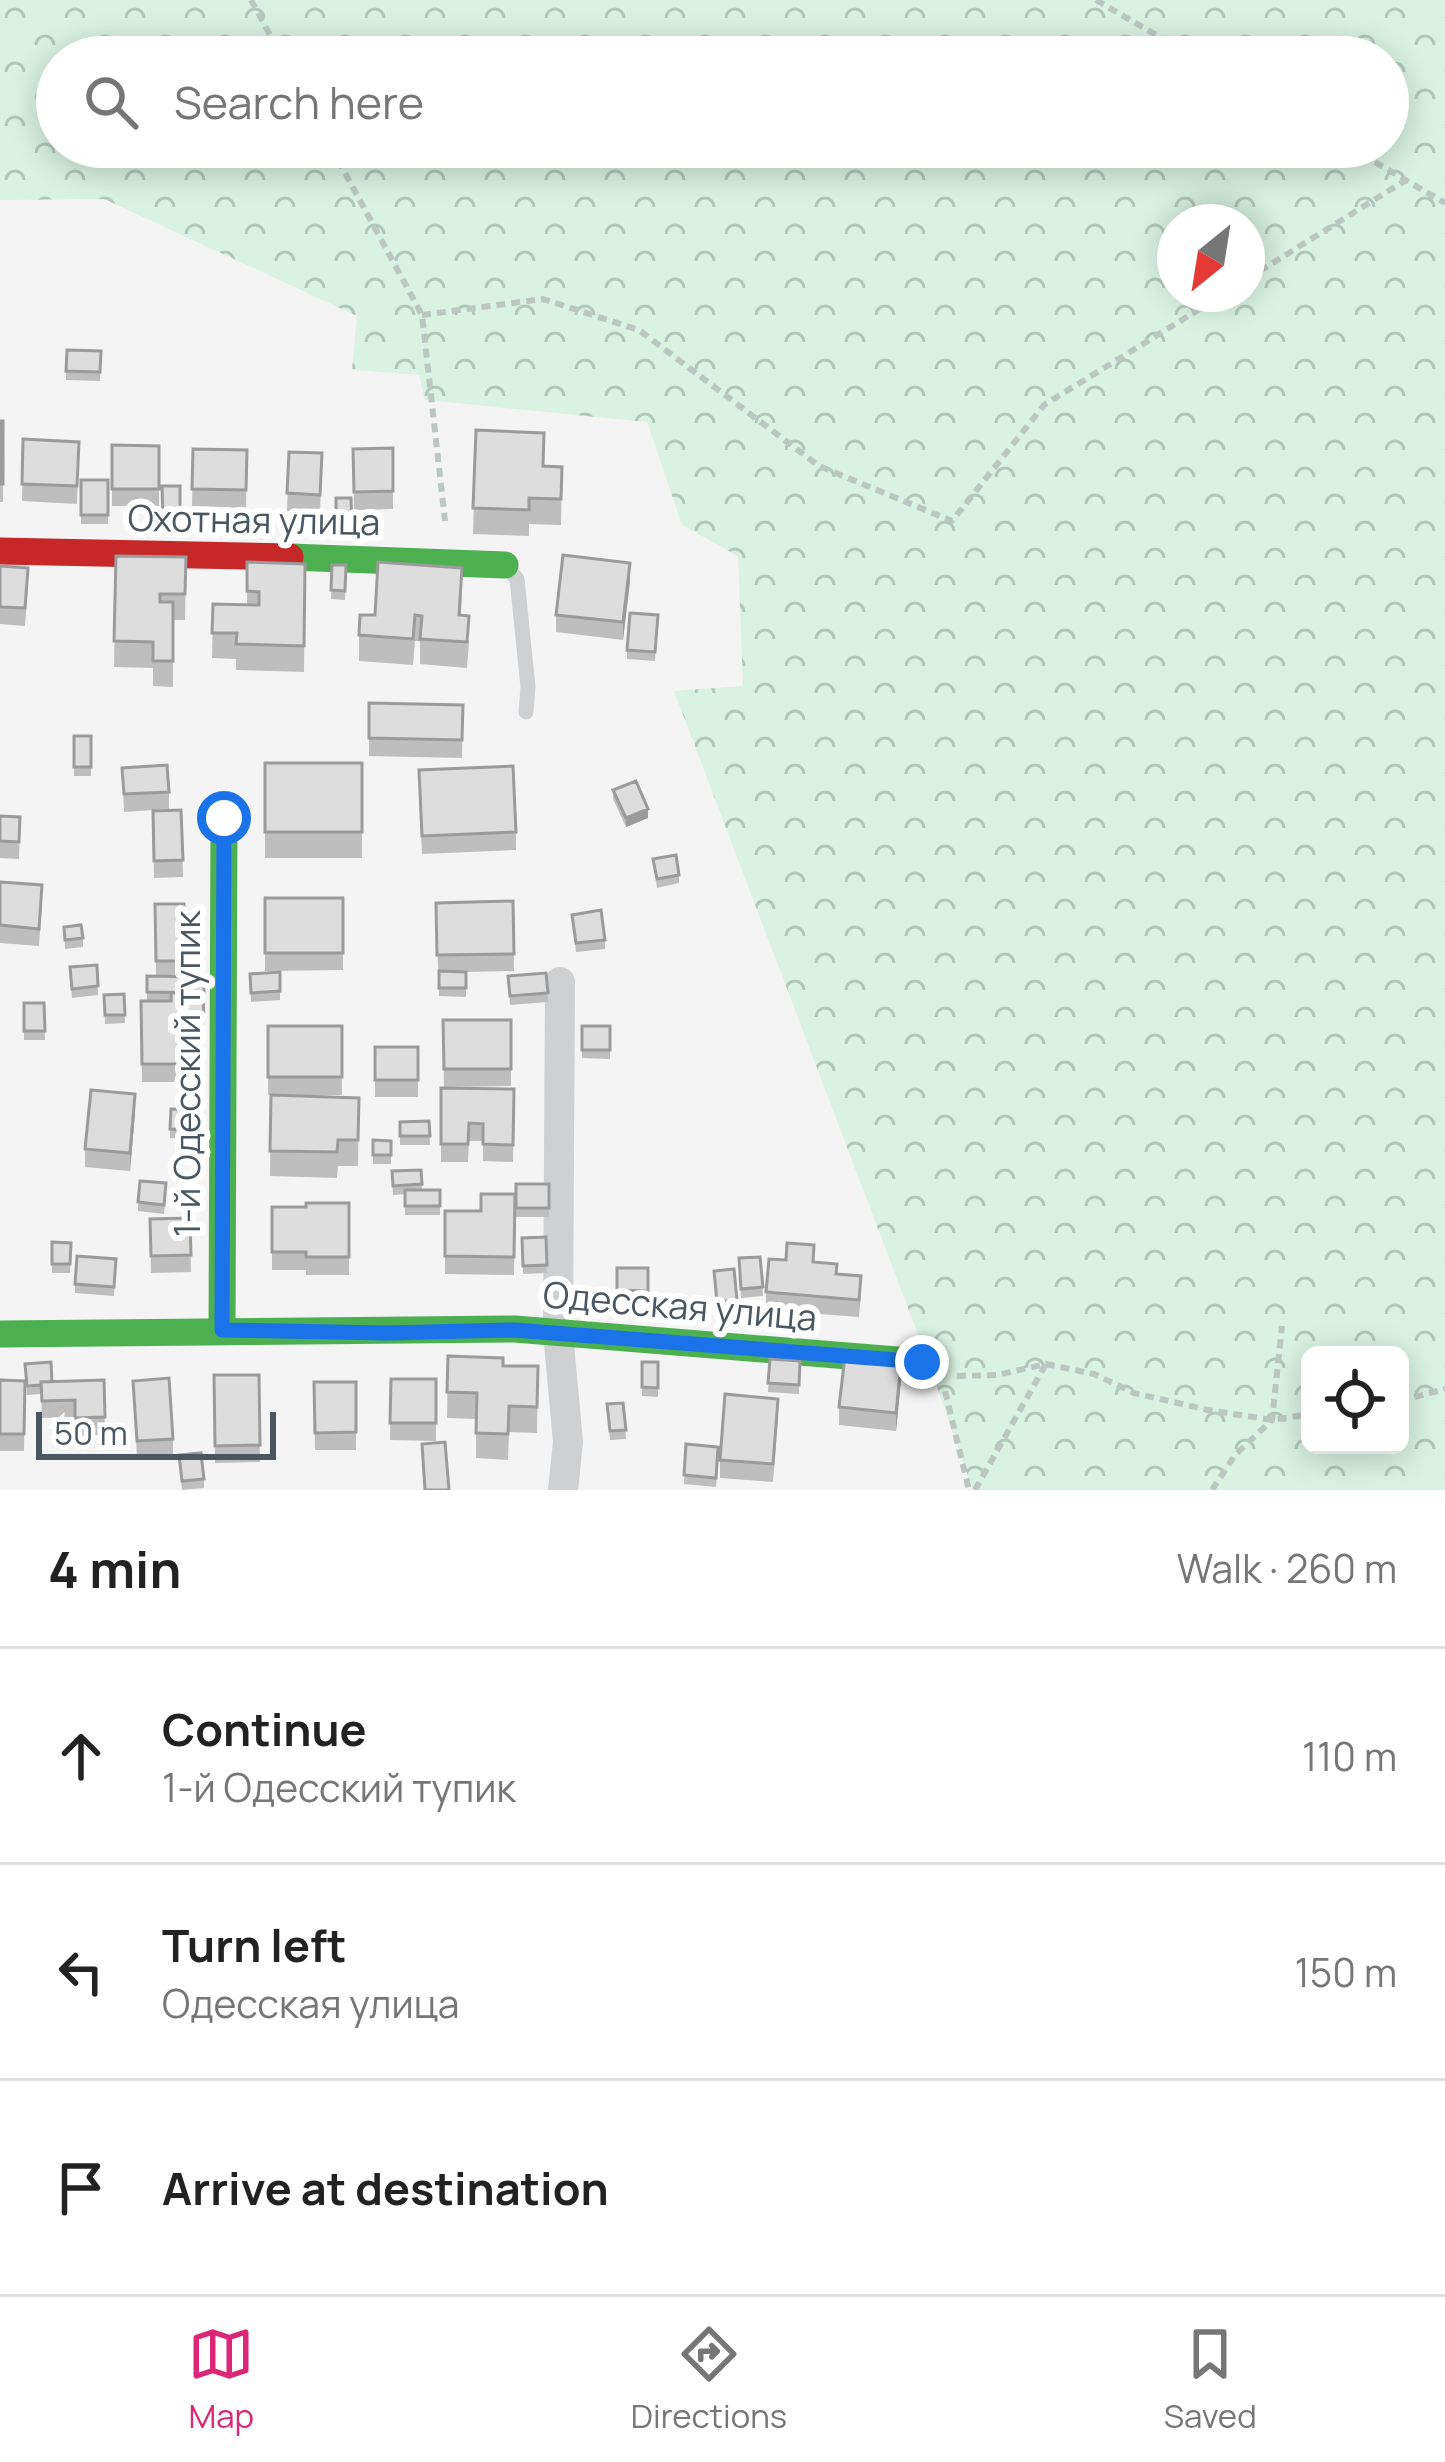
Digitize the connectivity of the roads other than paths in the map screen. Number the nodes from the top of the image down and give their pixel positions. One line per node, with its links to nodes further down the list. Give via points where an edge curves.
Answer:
1 (0, 550): 2 (street, Охотная улица)
2 (506, 565): 3 (lane, via 517,579)
3 (526, 712)
4 (224, 818): 6 (street, 1-й Одесский тупик)
5 (560, 982): 7 (street)
6 (222, 1330): 7 (street, Одесская улица); 8 (street, Одесская улица)
7 (558, 1333): 9 (street, Одесская улица); 10 (street, via 568,1442)
8 (0, 1334)
9 (922, 1362)
10 (563, 1490)

